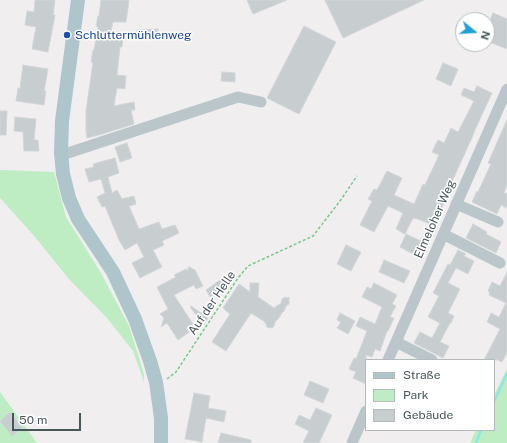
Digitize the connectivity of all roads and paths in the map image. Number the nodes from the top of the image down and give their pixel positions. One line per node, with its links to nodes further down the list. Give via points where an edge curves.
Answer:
1 (78, 0): 4 (main road, via 62,121)
2 (507, 89): 6 (street, Elmeloher Weg)
3 (261, 102): 4 (street, via 238,97 68,153)
4 (61, 153): 13 (main road, via 69,198 78,220 113,272 135,319)
5 (357, 176): 13 (path, Auf der Helle, via 314,236 248,266 176,372 164,381)
6 (456, 204): 7 (street); 8 (street, Elmeloher Weg)
7 (498, 222)
8 (444, 234): 9 (street); 10 (street, Elmeloher Weg)
9 (500, 263)
10 (396, 342): 11 (street, Elmeloher Weg); 12 (street)
11 (388, 359)
12 (430, 359)
13 (156, 382): 15 (main road, via 161,418)
14 (365, 413): 16 (street)
15 (161, 443)
16 (352, 443)

